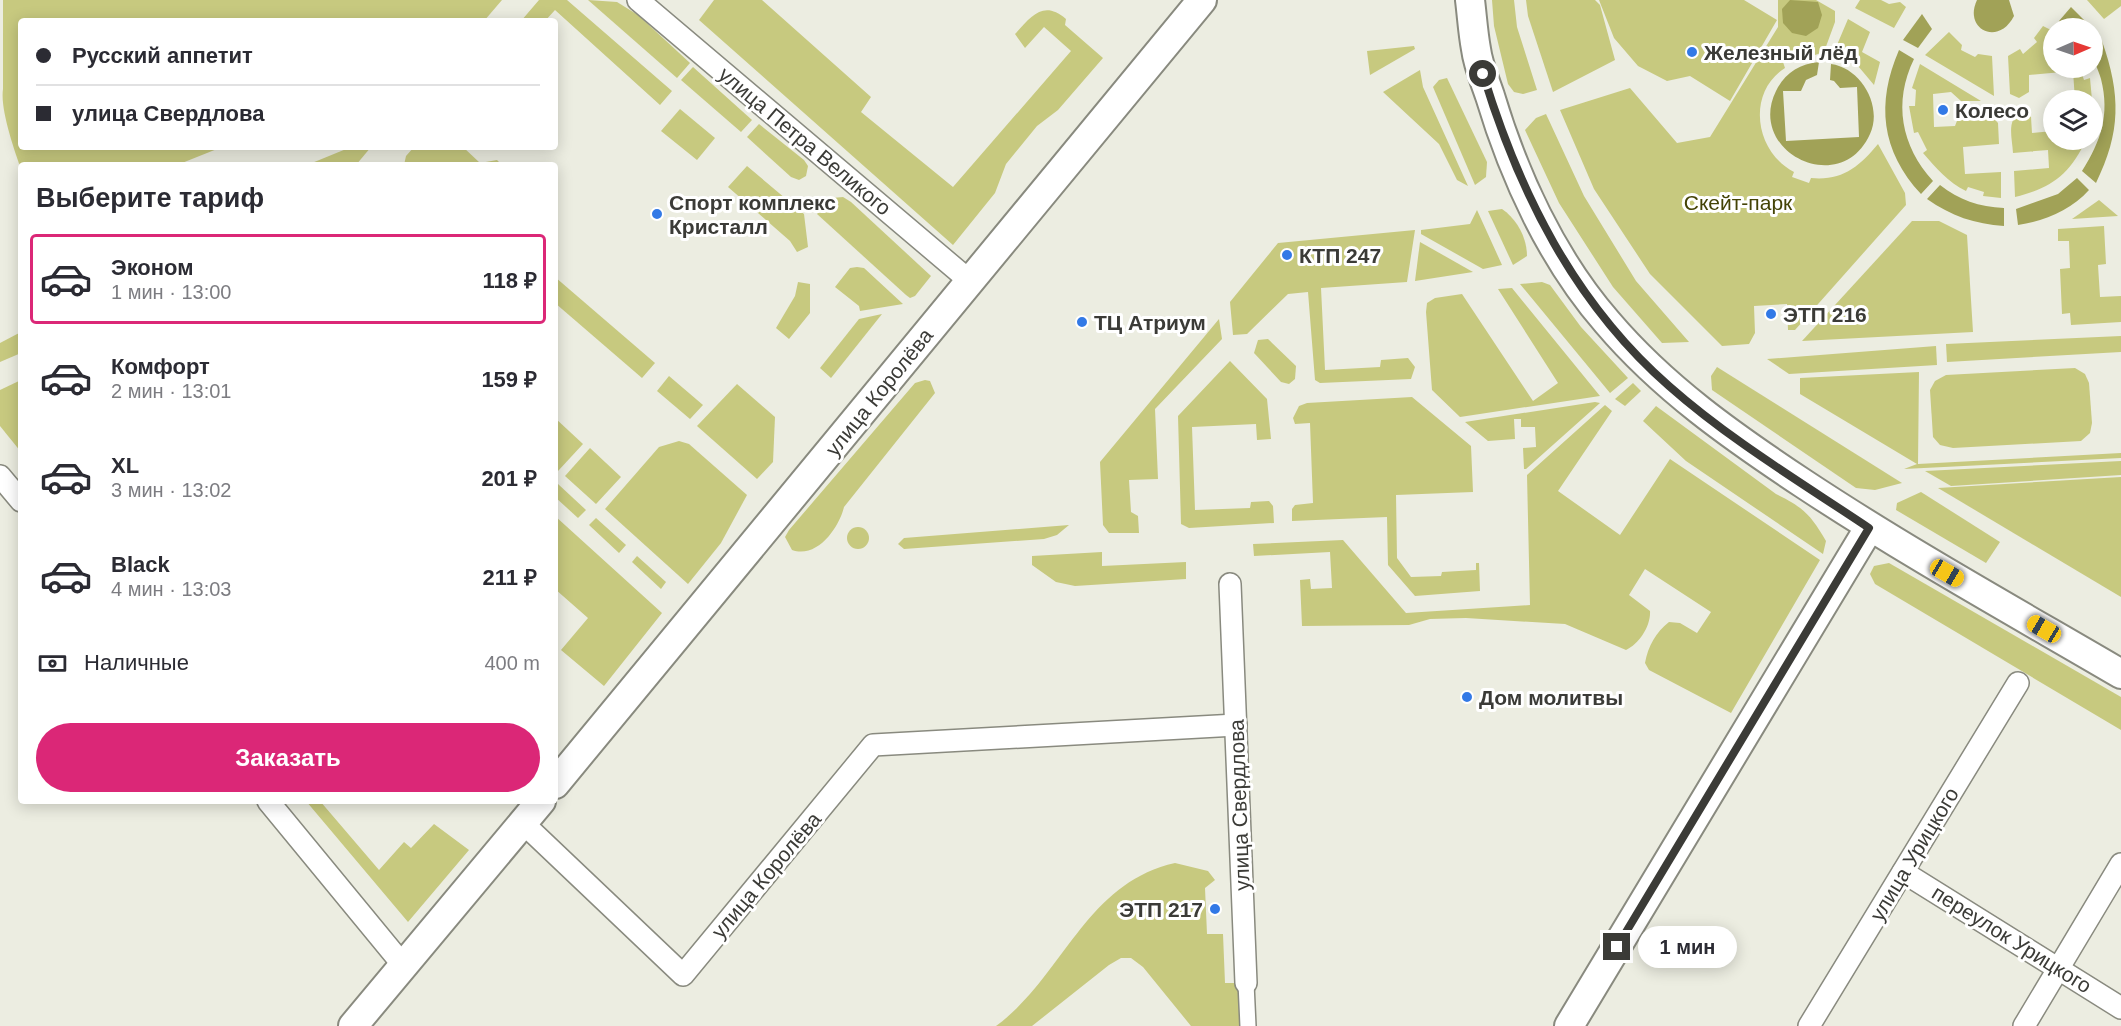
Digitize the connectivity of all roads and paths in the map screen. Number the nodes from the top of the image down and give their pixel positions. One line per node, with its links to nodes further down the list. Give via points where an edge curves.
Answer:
1 (638, 0): 4 (street, улица Петра Великого)
2 (1202, 0): 4 (main road, улица Королёва)
3 (1470, 0): 7 (main road, via 1476,51 1499,128 1547,234 1606,322 1668,386 1735,439)
4 (970, 282): 12 (main road, улица Королёва)
5 (0, 476): 6 (street)
6 (18, 497)
7 (1869, 528): 9 (main road); 24 (main road)
8 (1230, 584): 11 (street, улица Свердлова)
9 (2121, 674)
10 (2018, 683): 17 (street, улица Урицкого)
11 (1236, 725): 15 (street, улица Королёва, via 873,745 683,975); 20 (street, улица Свердлова)
12 (558, 780)
13 (270, 804): 18 (street)
14 (539, 804): 15 (main road)
15 (523, 823): 18 (main road)
16 (2121, 864): 19 (street)
17 (1903, 872): 19 (street, переулок Урицкого); 25 (street, улица Урицкого)
18 (403, 965): 22 (main road)
19 (2059, 967): 21 (street, переулок Урицкого); 26 (street)
20 (1246, 983): 23 (street, улица Свердлова)
21 (2121, 1008)
22 (353, 1026)
23 (1248, 1026)
24 (1569, 1026)
25 (1809, 1026)
26 (2024, 1026)

